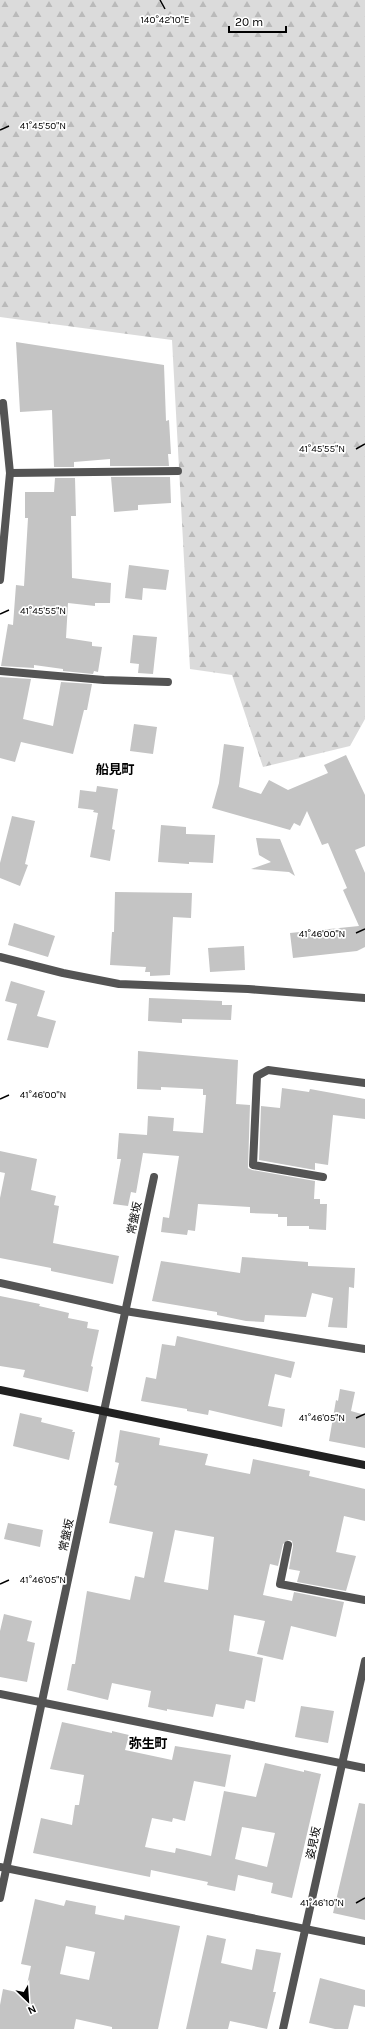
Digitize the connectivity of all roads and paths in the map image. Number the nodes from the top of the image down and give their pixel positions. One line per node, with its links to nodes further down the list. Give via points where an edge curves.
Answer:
1 (3, 403): 3 (street)
2 (178, 471): 3 (street)
3 (10, 473): 4 (street)
4 (0, 580)
5 (0, 671): 6 (street, via 104,680)
6 (168, 682)
7 (0, 957): 8 (street, via 119,984 248,989)
8 (365, 998)
9 (365, 1083): 11 (street, via 268,1070 257,1076 253,1165)
10 (154, 1177): 13 (street, 常盤坂)
11 (323, 1177)
12 (0, 1283): 13 (street)
13 (125, 1311): 14 (street); 16 (street, 常盤坂)
14 (365, 1349)
15 (0, 1390): 16 (street)
16 (104, 1411): 17 (street); 22 (street, 常盤坂)
17 (365, 1465)
18 (288, 1545): 19 (street, via 280,1584)
19 (365, 1600)
20 (365, 1661): 23 (street, 姿見坂)
21 (0, 1694): 22 (street)
22 (42, 1702): 23 (street); 25 (street, 常盤坂)
23 (342, 1763): 24 (street); 27 (street, 姿見坂)
24 (365, 1768)
25 (3, 1867): 26 (street, 常盤坂); 27 (street)
26 (0, 1898)
27 (306, 1929): 28 (street); 29 (street, 姿見坂)
28 (365, 1941)
29 (283, 2029)

